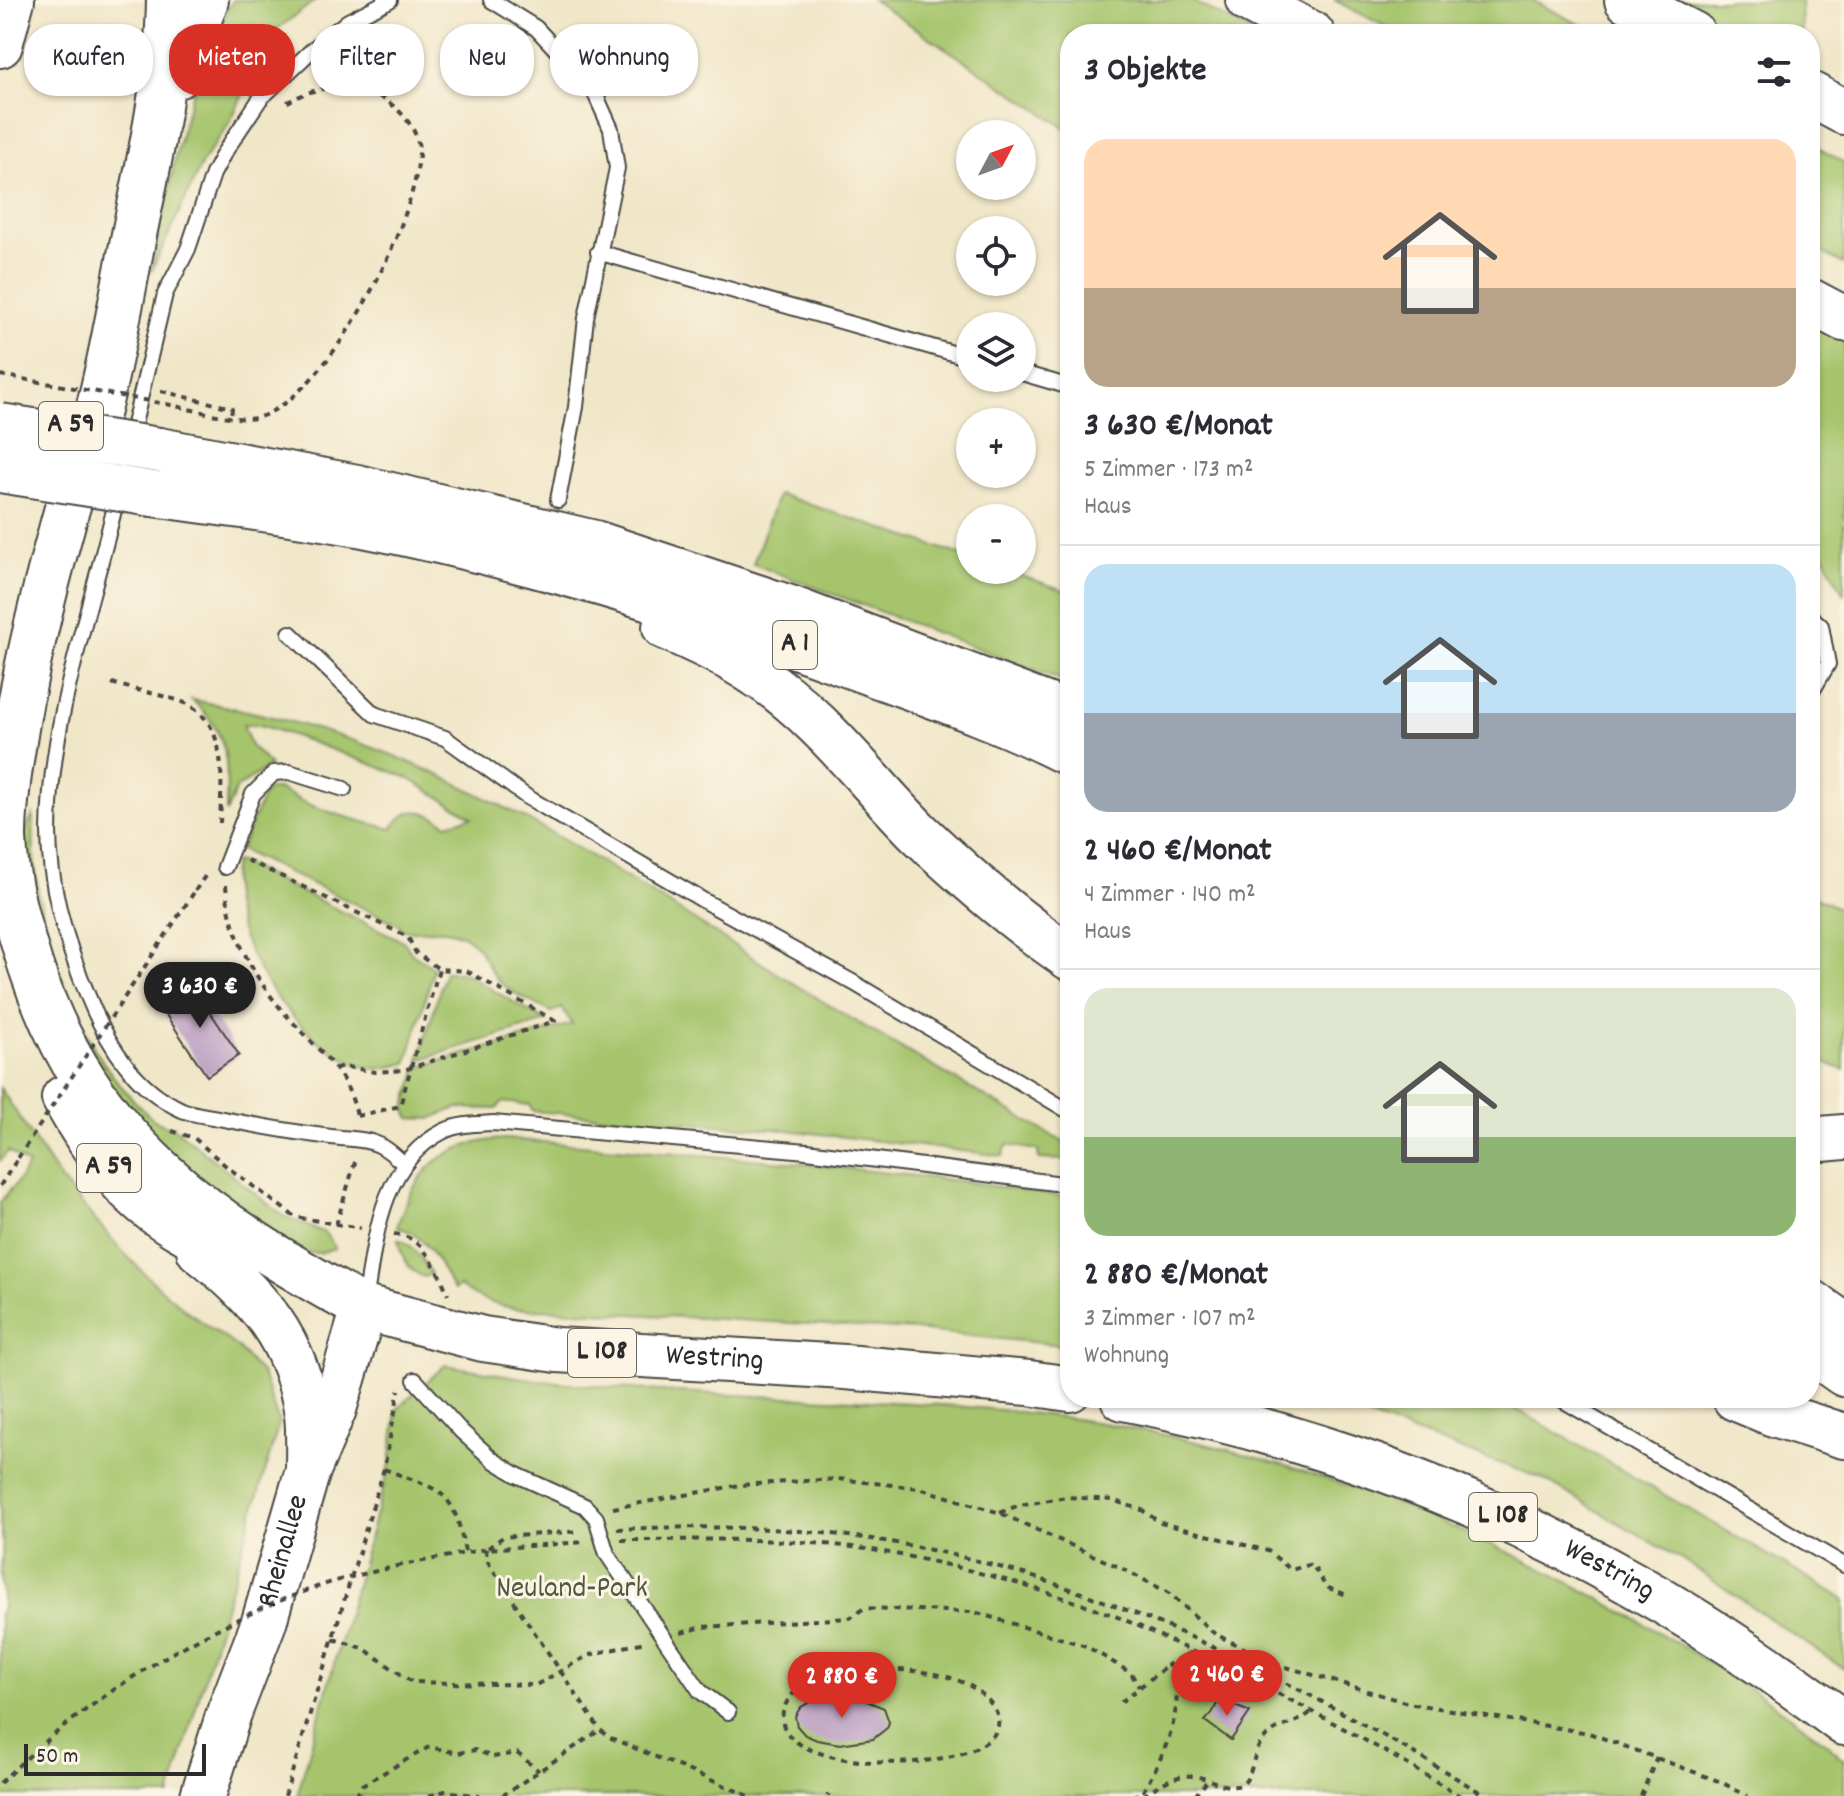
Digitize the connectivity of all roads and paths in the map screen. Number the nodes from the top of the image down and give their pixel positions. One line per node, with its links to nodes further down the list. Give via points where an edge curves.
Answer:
1 (12, 0): 11 (main road)
2 (149, 0): 37 (main road, A 59, via 137,117 103,291)
3 (169, 0): 15 (main road, A 59, via 168,45)
4 (206, 0): 15 (main road)
5 (390, 0): 29 (lane, via 348,21 311,51 260,99 224,153 165,294)
6 (491, 0): 16 (lane, via 536,28 565,57 593,89 611,129 617,168)
7 (1248, 0): 9 (main road)
8 (1627, 0): 10 (main road)
9 (1293, 24)
10 (1674, 24)
11 (0, 45)
12 (1820, 99): 14 (main road)
13 (277, 109): 26 (path, via 302,94 357,87 383,97 411,124 419,150 399,231 371,296 319,369 276,411 251,419)
14 (1844, 112)
15 (144, 188): 62 (main road, A 59, via 98,410 63,521 23,685 4,838 12,893 42,1000 90,1091 115,1125 216,1218)
16 (598, 252): 19 (lane); 30 (lane)
17 (1820, 306): 18 (main road)
18 (1844, 319)
19 (956, 354)
20 (0, 375): 26 (path, bridge)
21 (1036, 377): 22 (lane)
22 (1060, 384)
23 (150, 389): 26 (path, via 232,408)
24 (127, 393): 25 (path)
25 (122, 408)
26 (231, 416)
27 (0, 426): 29 (main road, A 1, bridge)
28 (0, 470): 29 (main road, A 1, bridge)
29 (140, 472): 31 (main road, A 1); 36 (main road, A 1, via 357,487 595,543 862,634); 55 (lane, via 68,685 51,804 52,871 77,970 116,1053 158,1097 184,1111)
30 (558, 500)
31 (513, 559): 38 (main road, A 1, via 778,639 950,702); 44 (main road, via 711,647 759,675 799,708 929,841)
32 (1820, 625): 34 (lane, via 1828,664)
33 (290, 633): 50 (lane, via 374,714 445,738 527,797)
34 (1820, 678)
35 (112, 683): 40 (path, via 184,703 214,731)
36 (1060, 710)
37 (0, 733)
38 (1060, 750)
39 (344, 789): 41 (lane, via 289,772 274,773 253,794)
40 (220, 833)
41 (231, 852): 42 (lane); 45 (path, via 408,937 416,953)
42 (219, 865): 49 (path, via 232,921 252,969 273,1001); 58 (path, bridge, via 195,891)
43 (0, 949): 60 (main road, A 59, via 37,1053 81,1129 131,1194)
44 (1060, 951)
45 (439, 969): 47 (path); 47 (path, via 467,971 555,1021)
46 (86, 1054): 48 (path)
47 (412, 1067): 49 (path, via 385,1072); 51 (path, via 400,1106)
48 (94, 1068)
49 (337, 1068): 51 (path)
50 (1060, 1106)
51 (357, 1116): 55 (path)
52 (166, 1130): 59 (path, via 194,1138 295,1217)
53 (1844, 1137): 54 (main road)
54 (1820, 1139)
55 (361, 1140): 56 (lane, via 379,1145); 59 (path)
56 (403, 1163): 57 (lane, via 447,1130 493,1123 807,1151); 61 (lane)
57 (1060, 1184)
58 (0, 1186)
59 (336, 1225): 61 (path)
60 (178, 1228): 62 (main road, via 218,1247 288,1295); 76 (main road, via 257,1301 284,1342 307,1417)
61 (377, 1230): 62 (lane); 65 (path, via 419,1244 449,1298)
62 (364, 1308): 65 (main road, Westring / L 108); 76 (main road, Rheinallee, via 334,1409)
63 (1820, 1308): 64 (main road)
64 (1844, 1325)
65 (444, 1329): 69 (main road, Westring / L 108, via 557,1350 829,1366)
66 (1820, 1357): 67 (main road)
67 (1844, 1374)
68 (415, 1380): 78 (lane, via 493,1460 585,1506)
69 (1060, 1388)
70 (1166, 1408): 95 (main road, Westring / L 108, via 1337,1452 1537,1532 1720,1635)
71 (1576, 1408): 81 (lane)
72 (1759, 1408): 73 (main road)
73 (1844, 1436)
74 (385, 1462): 75 (path)
75 (384, 1469): 80 (path, via 445,1494 459,1521); 84 (path)
76 (308, 1470): 102 (main road, Rheinallee, via 264,1622)
77 (1000, 1513): 78 (path, via 919,1488 838,1479 740,1485 611,1509); 82 (path, via 1067,1497 1112,1500 1161,1523 1268,1551 1291,1570 1312,1564 1326,1587); 86 (path, via 1169,1593 1215,1634)
78 (600, 1529): 79 (path); 79 (path, via 503,1537); 83 (lane, via 607,1554); 85 (path, via 853,1548 976,1573 1111,1614); 87 (path, via 774,1530 911,1545 1117,1604)
79 (486, 1549): 80 (path); 89 (path, via 494,1572)
80 (465, 1552): 101 (path, bridge, via 308,1590 210,1632 100,1699)
81 (1844, 1565)
82 (1347, 1595)
83 (664, 1638): 89 (path, via 589,1655); 91 (path, via 702,1627 850,1618 864,1608 974,1612 1086,1646 1131,1673); 94 (lane, via 700,1691)
84 (333, 1639): 89 (path, via 363,1648 412,1682 536,1685); 103 (path)
85 (1191, 1651): 88 (path); 90 (path)
86 (1250, 1653): 87 (path); 97 (path, via 1408,1703 1589,1733)
87 (1246, 1663): 90 (path); 113 (path, via 1391,1738)
88 (1168, 1665): 91 (path); 109 (path, via 1176,1689 1174,1716 1149,1783)
89 (561, 1671): 96 (path)
90 (1240, 1675): 93 (path)
91 (1139, 1687): 92 (path)
92 (1121, 1702)
93 (1313, 1710): 100 (path, via 1301,1722 1267,1736 1242,1785); 112 (path)
94 (728, 1712)
95 (1844, 1723)
96 (600, 1730): 99 (path); 108 (path)
97 (1657, 1757): 114 (path); 115 (path)
98 (856, 1760): 98 (path, via 905,1764 972,1751 995,1731 995,1708 968,1684 908,1670 848,1671 798,1690 783,1711 792,1740)
99 (539, 1771): 104 (path, via 517,1753 493,1757 475,1750 458,1753 429,1747 362,1785); 107 (path)
100 (1207, 1781): 110 (path, via 1192,1776 1175,1779); 111 (path)
101 (0, 1783)
102 (203, 1796)
103 (285, 1796)
104 (356, 1796)
105 (429, 1796): 106 (path, via 445,1791)
106 (480, 1796)
107 (502, 1796)
108 (749, 1796)
109 (1132, 1796)
110 (1144, 1796)
111 (1195, 1796)
112 (1460, 1796)
113 (1486, 1796)
114 (1641, 1796)
115 (1747, 1796)

